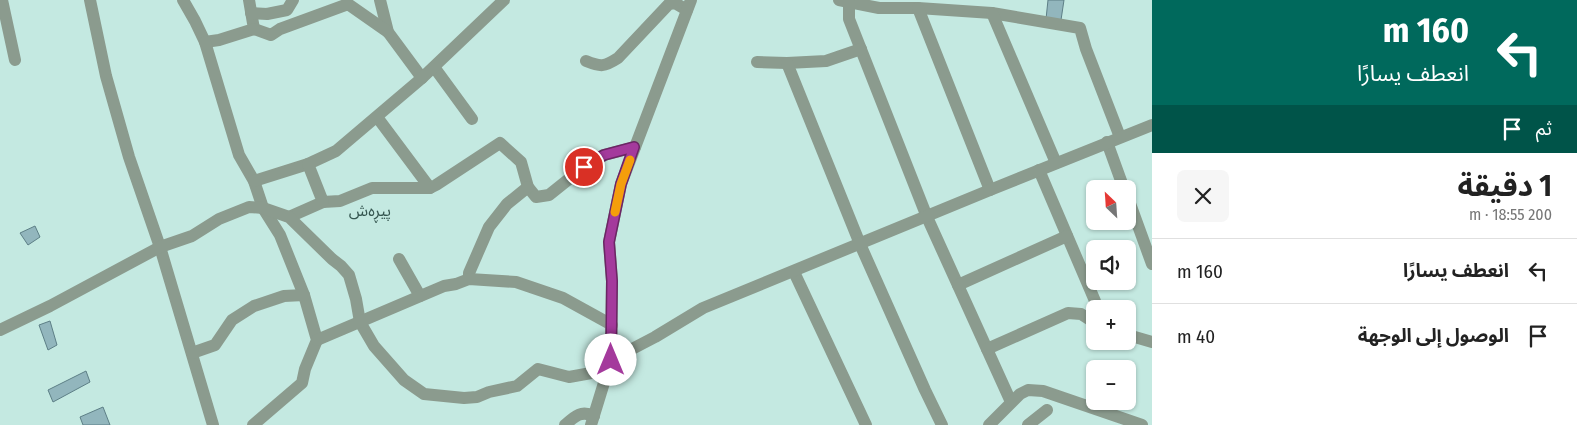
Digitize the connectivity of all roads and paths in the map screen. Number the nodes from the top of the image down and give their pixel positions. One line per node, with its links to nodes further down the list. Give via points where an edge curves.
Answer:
1 (2, 0): 16 (street)
2 (90, 0): 43 (street, via 106,76)
3 (183, 0): 14 (street)
4 (293, 0): 9 (street, via 287,10 279,12)
5 (380, 0): 13 (street)
6 (504, 0): 20 (street)
7 (844, 1): 10 (street, via 879,8); 15 (street)
8 (689, 5): 17 (street, via 669,4 618,58 608,64 598,66); 27 (street)
9 (250, 6): 12 (street)
10 (918, 8): 11 (street); 35 (street)
11 (992, 13): 25 (street, via 1080,28); 28 (street)
12 (254, 29): 13 (street, via 271,36 280,29 348,4); 14 (street)
13 (388, 32): 21 (street)
14 (205, 42): 32 (street, via 239,155)
15 (861, 49): 19 (street, via 826,61); 39 (street)
16 (15, 60)
17 (586, 61)
18 (757, 62): 19 (street)
19 (786, 63): 42 (street)
20 (434, 67): 21 (street); 23 (street)
21 (422, 78): 22 (street)
22 (377, 117): 29 (street, via 336,151); 34 (street)
23 (472, 119)
24 (1152, 125): 25 (street)
25 (1120, 137): 26 (street)
26 (1107, 142): 28 (street); 31 (street)
27 (634, 147): 33 (street, via 604,155 549,195 536,196); 54 (street, via 621,184 609,242)
28 (1056, 163): 30 (street)
29 (308, 164): 32 (street); 36 (street)
30 (1039, 170): 35 (street); 41 (street)
31 (1121, 180)
32 (254, 181): 37 (street)
33 (528, 187): 34 (street, via 521,162 500,143); 47 (street, via 507,204 489,228 469,273)
34 (430, 188): 36 (street, via 372,188 340,201)
35 (990, 190): 39 (street)
36 (323, 202): 38 (street)
37 (263, 208): 38 (street); 43 (street, via 249,207 232,213 192,236); 49 (street, via 280,235)
38 (289, 217): 53 (street, via 349,275)
39 (926, 217): 42 (street); 48 (street)
40 (1136, 220): 45 (street)
41 (1067, 236): 48 (street); 51 (street)
42 (860, 244): 46 (street); 69 (street)
43 (160, 247): 55 (street); 60 (street)
44 (399, 259): 50 (street)
45 (1152, 264)
46 (794, 272): 61 (street, via 703,308); 68 (street)
47 (470, 279): 50 (street); 54 (street, via 516,282 540,289)
48 (958, 285): 59 (street)
49 (304, 295): 57 (street); 60 (street, via 284,296 254,306 232,320 215,345)
50 (420, 296): 53 (street)
51 (1095, 300)
52 (1086, 317): 59 (street, via 1066,313)
53 (360, 322): 57 (street); 61 (street, via 383,359 424,394 477,398 517,386 538,369 569,377)
54 (612, 325): 61 (street)
55 (0, 330)
56 (1136, 337): 58 (street)
57 (317, 340): 66 (street, via 302,383)
58 (1152, 342)
59 (987, 349): 62 (street)
60 (192, 353): 65 (street)
61 (610, 365): 64 (street)
62 (1011, 402): 70 (street); 72 (street, via 1023,392 1043,391)
63 (1047, 410): 71 (street)
64 (593, 420): 67 (street, via 587,413 578,414)
65 (213, 425)
66 (253, 425)
67 (565, 425)
68 (866, 425)
69 (942, 425)
70 (989, 425)
71 (1028, 425)
72 (1142, 425)

